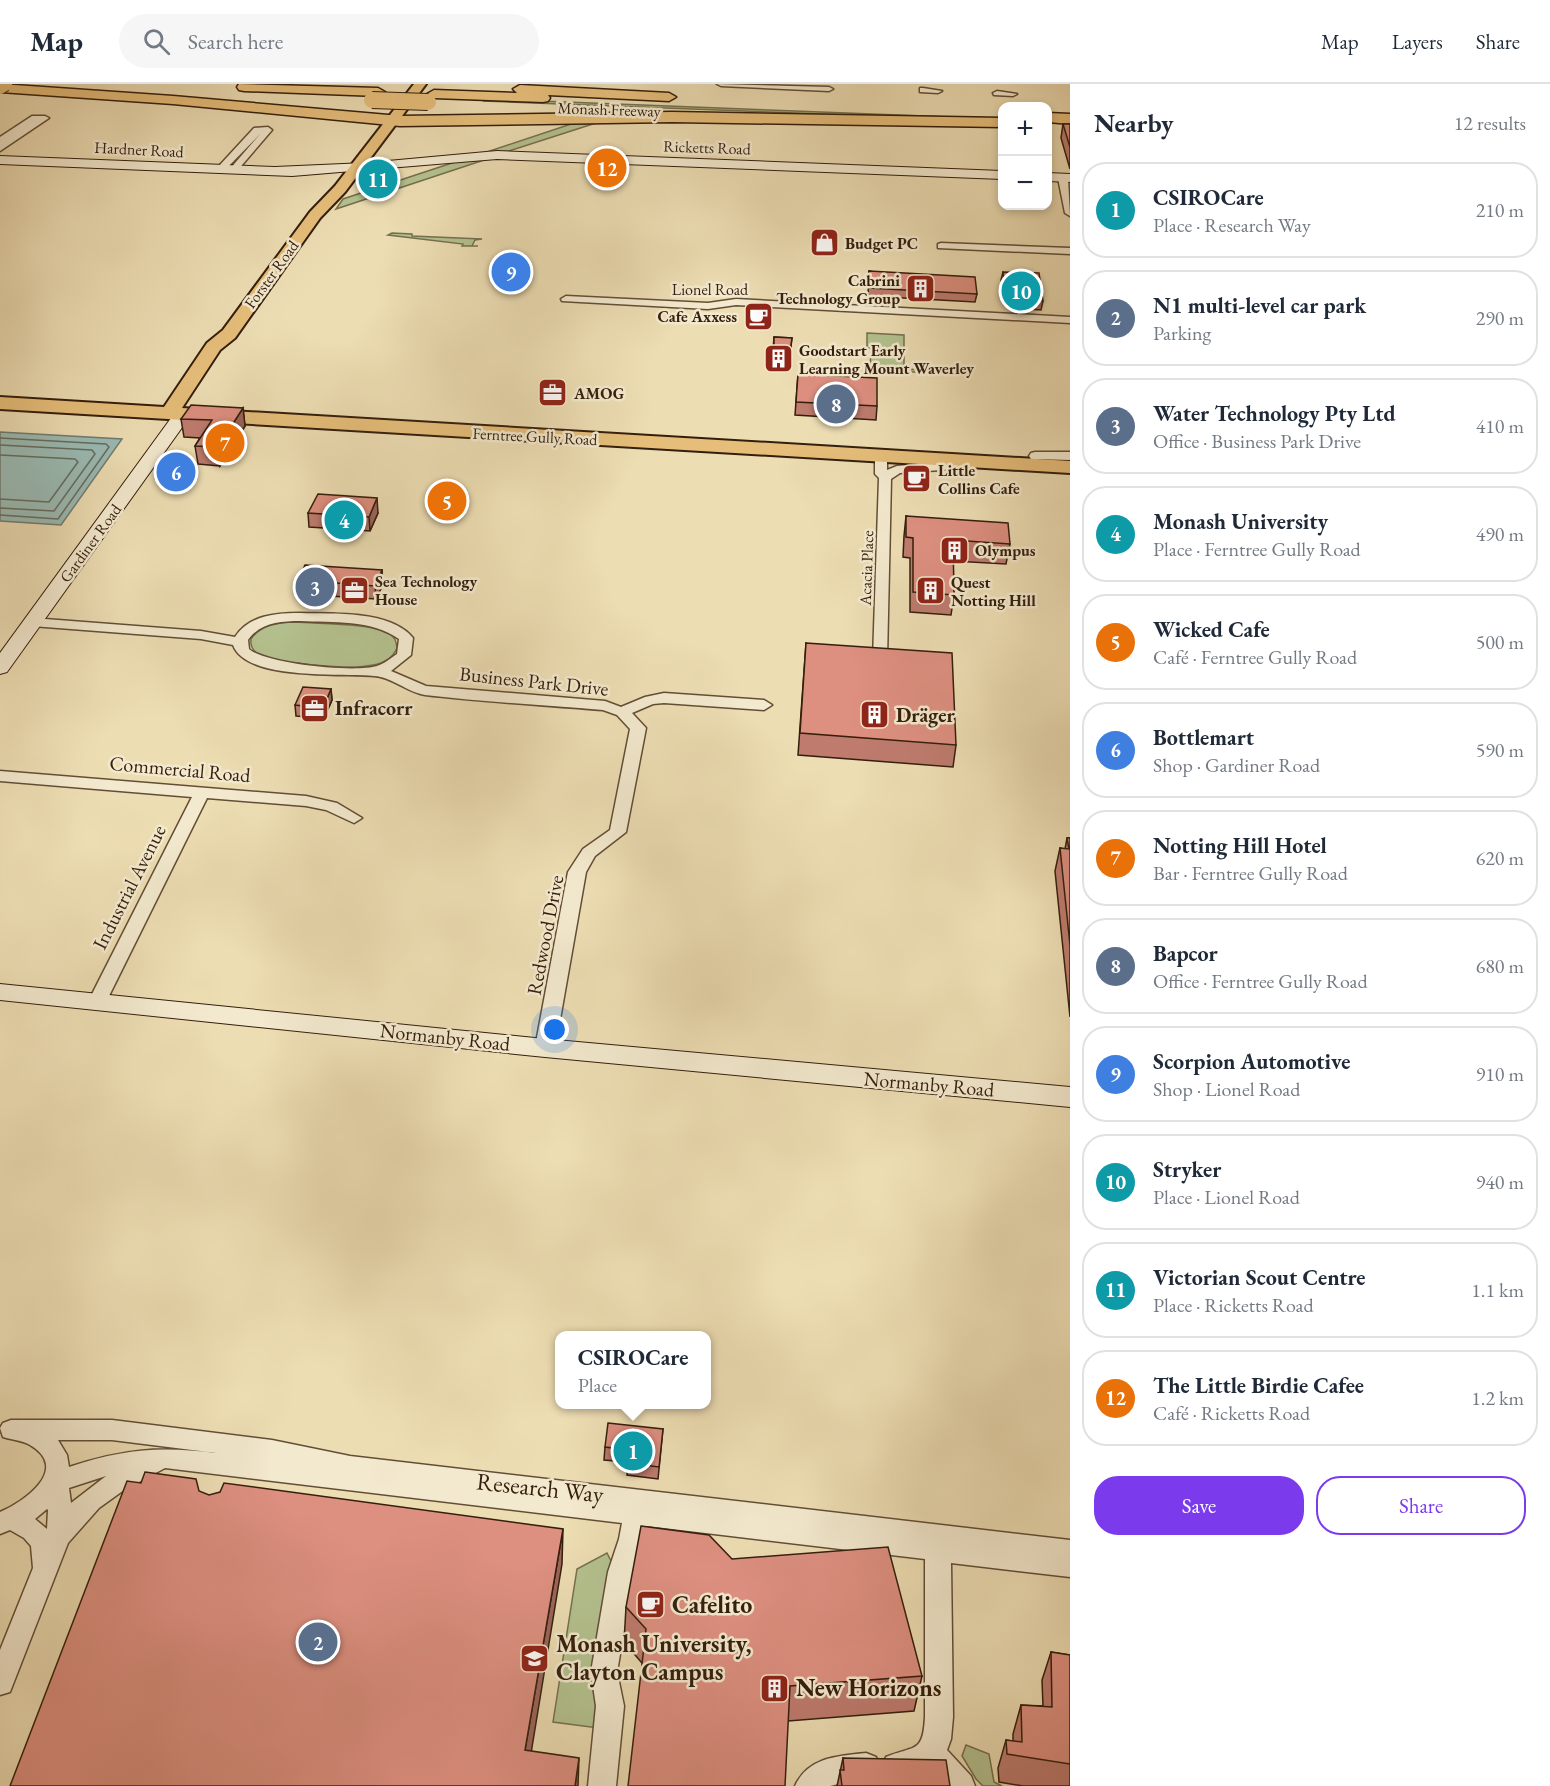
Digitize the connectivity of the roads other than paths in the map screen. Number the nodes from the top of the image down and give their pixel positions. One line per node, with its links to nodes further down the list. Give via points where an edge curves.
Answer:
1 (5, 84): 7 (main road, bridge)
2 (406, 84): 20 (main road, Forster Road)
3 (419, 84): 9 (highway); 20 (main road, Forster Road)
4 (466, 84): 9 (highway)
5 (721, 84): 6 (street)
6 (784, 86): 10 (street)
7 (0, 87): 11 (highway, Monash Freeway); 17 (highway)
8 (230, 87): 11 (highway, Monash Freeway)
9 (502, 88): 14 (highway)
10 (829, 89)
11 (375, 96): 13 (highway, Monash Freeway, bridge)
12 (1005, 97): 16 (highway, Monash Freeway)
13 (431, 98): 16 (highway, Monash Freeway); 21 (highway, Monash Freeway)
14 (682, 98)
15 (738, 103): 16 (highway)
16 (794, 108)
17 (288, 112): 20 (highway); 30 (highway, via 352,123 362,129)
18 (1052, 118): 19 (highway)
19 (1070, 119)
20 (386, 120): 22 (highway); 30 (main road, Forster Road)
21 (926, 120): 22 (highway, via 672,117); 23 (highway, Monash Freeway)
22 (471, 121): 30 (highway, via 417,126 395,133)
23 (998, 123)
24 (1052, 125): 25 (highway)
25 (1070, 126)
26 (0, 141): 27 (street, via 16,134)
27 (0, 148)
28 (247, 148): 32 (street)
29 (0, 160): 32 (street, Hardner Road)
30 (352, 163): 31 (street, Ricketts Road); 31 (street, Ricketts Road); 33 (street, Hardner Road); 33 (street, Hardner Road, via 322,176); 38 (main road, Forster Road); 38 (main road, Forster Road, via 318,201)
31 (411, 163): 34 (street, Ricketts Road, via 467,156 518,156)
32 (227, 170): 33 (street, Hardner Road)
33 (276, 171)
34 (998, 175)
35 (1052, 177): 36 (street)
36 (1067, 178): 37 (street)
37 (1070, 213)
38 (315, 215): 43 (main road, Forster Road)
39 (940, 246): 40 (street)
40 (1070, 251)
41 (566, 299): 42 (street, Lionel Road, via 708,306 736,302)
42 (1070, 320)
43 (229, 334): 44 (main road, Forster Road, via 213,347); 47 (main road, Forster Road, via 230,345)
44 (186, 388): 46 (main road); 47 (main road, Forster Road)
45 (3, 399): 46 (main road, Ferntree Gully Road); 47 (main road, Ferntree Gully Road)
46 (141, 403): 47 (main road, Ferntree Gully Road)
47 (186, 409): 48 (main road, Ferntree Gully Road); 48 (main road, Ferntree Gully Road, via 240,409); 54 (street, Gardiner Road)
48 (552, 432): 49 (main road, Ferntree Gully Road); 50 (main road, Ferntree Gully Road)
49 (881, 456): 51 (main road, Ferntree Gully Road); 53 (street, Acacia Place, via 881,474)
50 (1070, 457)
51 (992, 463): 52 (main road, Ferntree Gully Road); 53 (street, via 897,470)
52 (1070, 467)
53 (885, 477): 56 (street, Acacia Place)
54 (32, 622): 55 (street); 58 (street, Gardiner Road)
55 (242, 637): 57 (street, via 268,620 374,622 389,626 406,638 404,655); 59 (street, Business Park Drive, via 241,649 246,655 274,665)
56 (880, 659)
57 (397, 662): 59 (street, Business Park Drive); 60 (street)
58 (0, 668)
59 (376, 671): 60 (street, Business Park Drive)
60 (408, 682): 62 (street, Business Park Drive, via 436,693 605,706)
61 (764, 705): 62 (street, Business Park Drive, via 664,698)
62 (622, 712): 68 (street, Redwood Drive, via 638,728 618,832 588,853 577,872)
63 (0, 776): 64 (street, Commercial Road)
64 (202, 792): 65 (street, Commercial Road, via 317,802); 67 (street, Industrial Avenue)
65 (354, 818)
66 (0, 992): 67 (street, Normanby Road)
67 (97, 1002): 68 (street, Normanby Road)
68 (545, 1048): 69 (street, Normanby Road)
69 (1070, 1097)
70 (5, 1429): 72 (street, Research Way, via 102,1430); 73 (street, via 35,1437 53,1449 58,1462)
71 (166, 1458): 72 (street, Research Way); 73 (street, Research Way, via 108,1465); 78 (street, via 83,1507 69,1522)
72 (230, 1465): 74 (street, Research Way)
73 (56, 1483): 76 (street, via 34,1507); 78 (street, via 61,1522)
74 (531, 1494): 75 (street, Research Way); 77 (street, Research Way)
75 (636, 1514): 77 (street, Research Way); 84 (street, via 621,1572 604,1672 610,1706)
76 (5, 1521): 81 (street, via 31,1529 39,1537 46,1553)
77 (938, 1543): 79 (street, Research Way); 80 (street, Research Way); 83 (street, via 938,1736)
78 (55, 1548): 81 (street)
79 (1070, 1551)
80 (1070, 1566)
81 (44, 1574): 82 (street)
82 (0, 1683)
83 (931, 1753): 85 (street, via 914,1763 827,1771); 86 (street)
84 (602, 1786)
85 (808, 1786)
86 (962, 1786)

